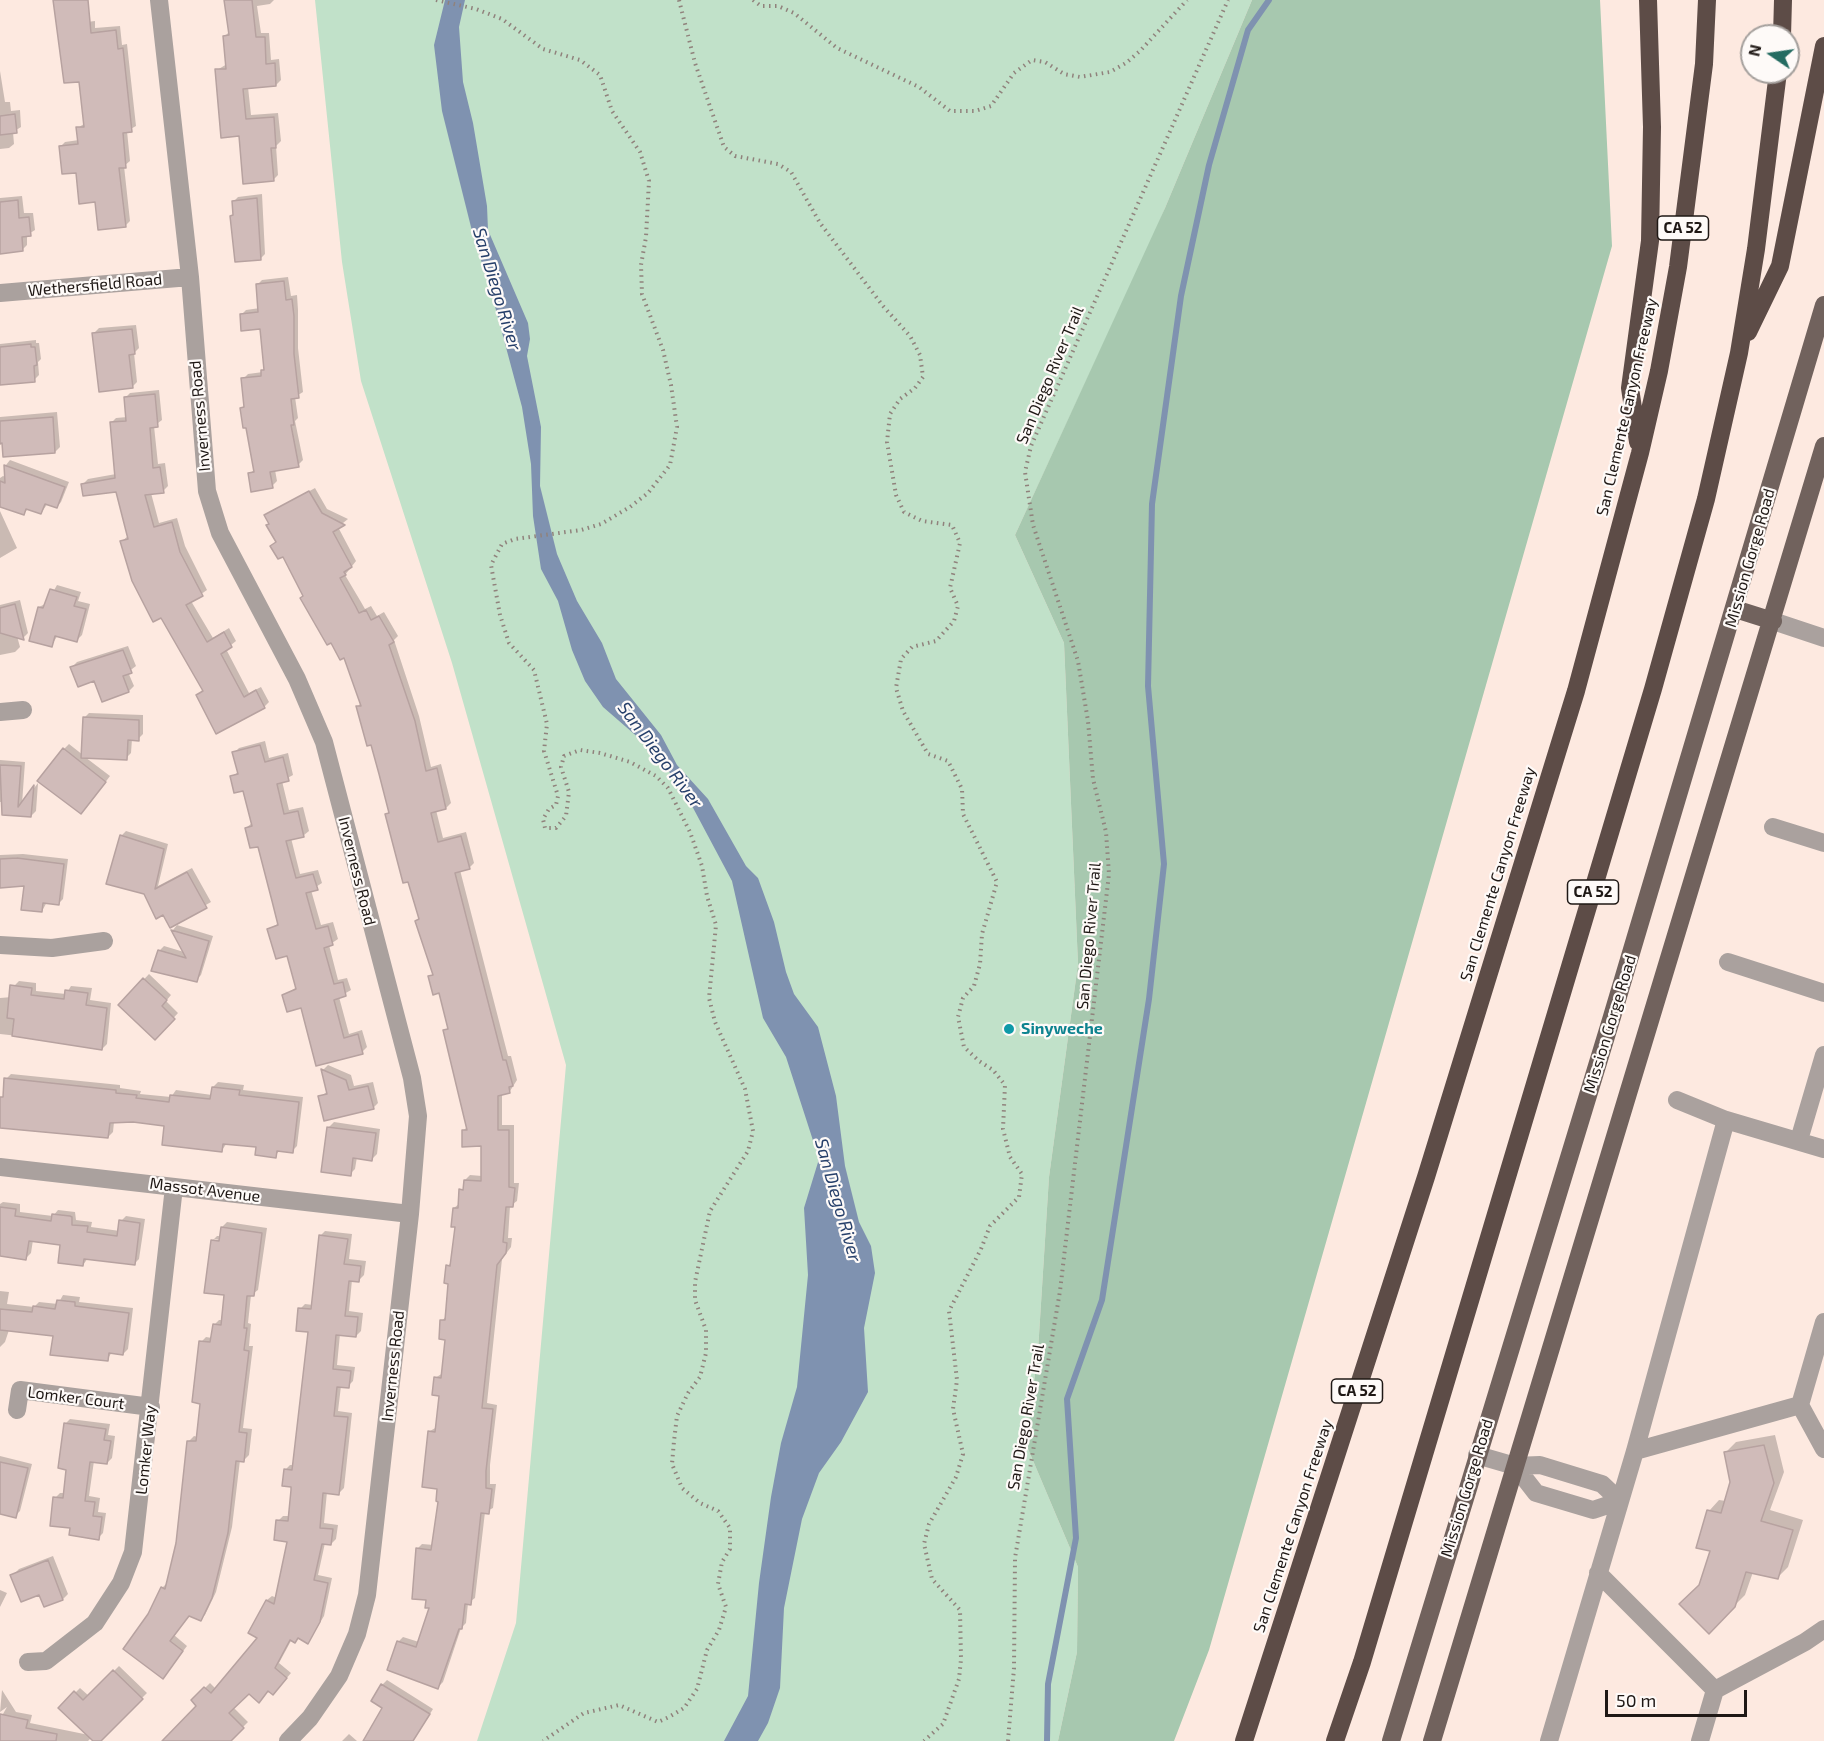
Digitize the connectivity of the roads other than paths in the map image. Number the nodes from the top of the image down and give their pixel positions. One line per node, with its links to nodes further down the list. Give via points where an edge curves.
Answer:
1 (159, 0): 8 (street, Inverness Road)
2 (1648, 0): 13 (highway, via 1650,241 1630,388)
3 (1707, 0): 13 (highway, San Clemente Canyon Freeway / CA 52, via 1704,63 1678,267)
4 (1783, 0): 5 (highway)
5 (1782, 24)
6 (1824, 46): 11 (highway, via 1780,266)
7 (1777, 84): 11 (highway, CA 52, via 1756,249)
8 (190, 277): 9 (street, Wethersfield Road); 32 (street, Inverness Road, via 204,469 213,512 227,549 300,686 324,742 412,1078 418,1116)
9 (0, 293)
10 (1824, 305): 14 (main road, Mission Gorge Road)
11 (1738, 353): 50 (highway, CA 52, via 1706,499 1653,689 1366,1651)
12 (1824, 446): 15 (main road)
13 (1640, 453): 49 (highway, San Clemente Canyon Freeway / CA 52, via 1572,702 1426,1177)
14 (1735, 609): 15 (main road); 39 (main road, Mission Gorge Road)
15 (1773, 621): 16 (street); 40 (main road)
16 (1824, 638)
17 (23, 710): 18 (street)
18 (0, 712)
19 (1773, 827): 20 (street)
20 (1824, 843)
21 (104, 941): 22 (street, via 52,948)
22 (0, 945)
23 (1728, 962): 24 (street)
24 (1824, 993)
25 (1824, 1055): 28 (street)
26 (1677, 1100): 27 (street)
27 (1726, 1120): 28 (street); 38 (street)
28 (1799, 1140): 29 (street)
29 (1824, 1149)
30 (0, 1167): 31 (street, Massot Avenue)
31 (174, 1187): 32 (street, Massot Avenue); 35 (street, Lomker Way)
32 (410, 1214): 48 (street, Inverness Road, via 363,1615 339,1676 310,1718)
33 (1824, 1322): 34 (street)
34 (1800, 1406): 37 (street); 38 (street)
35 (151, 1407): 36 (street, Lomker Court, via 20,1390); 46 (street, Lomker Way, via 137,1535 121,1583 94,1623 46,1661)
36 (17, 1410)
37 (1824, 1449)
38 (1635, 1451): 41 (street)
39 (1477, 1455): 40 (street); 51 (main road, Mission Gorge Road)
40 (1515, 1466): 41 (street, via 1540,1465 1602,1484); 41 (street, via 1536,1493 1593,1510); 52 (main road)
41 (1620, 1501): 42 (street)
42 (1598, 1573): 47 (street); 53 (street)
43 (1824, 1629): 44 (street)
44 (1805, 1642): 45 (street); 47 (street)
45 (1824, 1648)
46 (27, 1662)
47 (1715, 1690): 54 (street)
48 (288, 1741)
49 (1244, 1741)
50 (1335, 1741)
51 (1391, 1741)
52 (1432, 1741)
53 (1549, 1741)
54 (1700, 1741)

